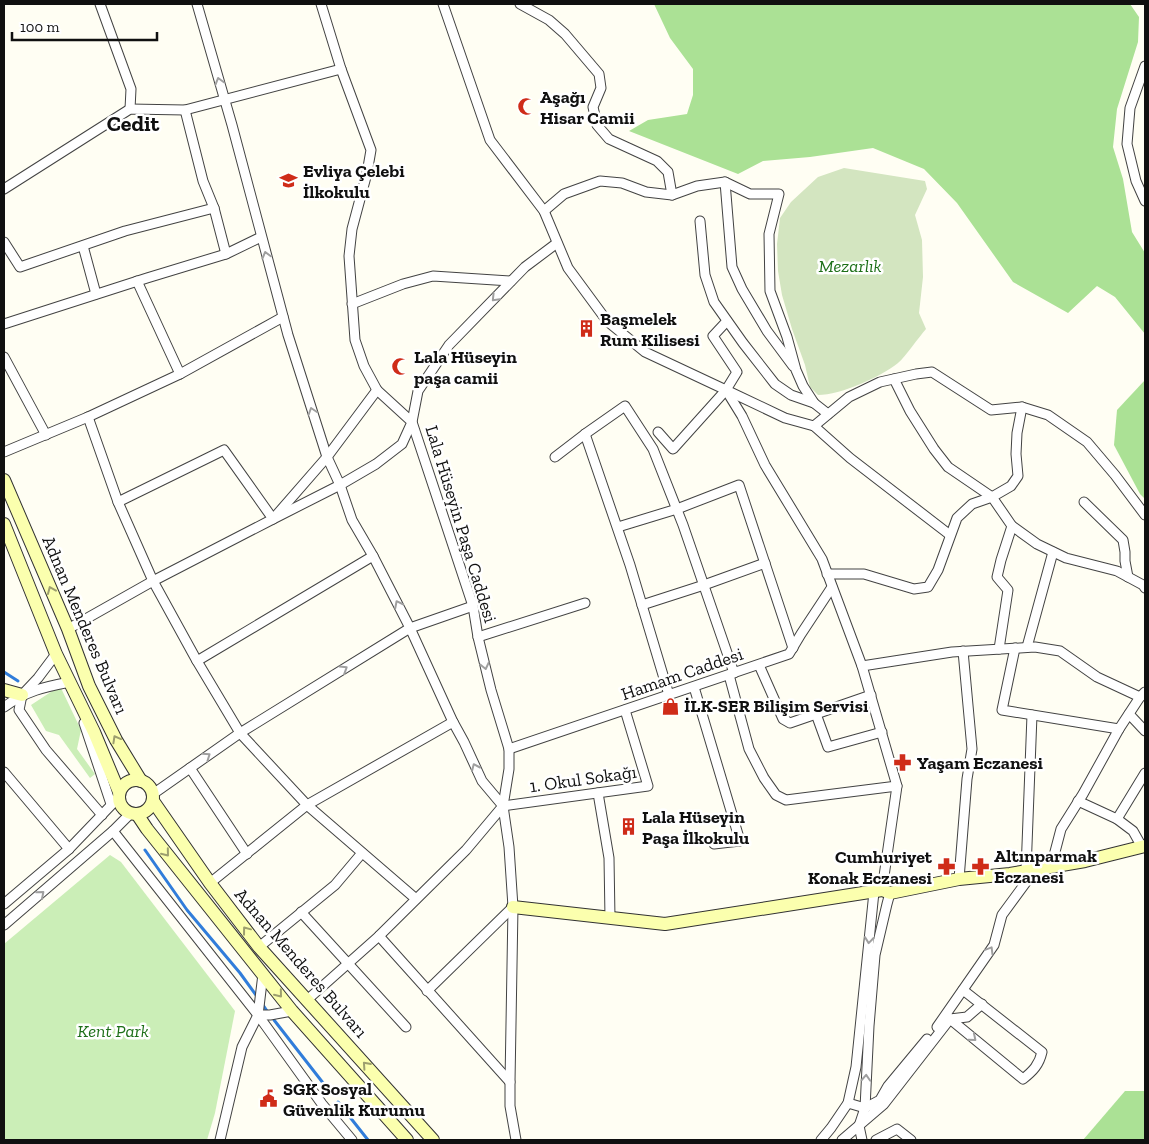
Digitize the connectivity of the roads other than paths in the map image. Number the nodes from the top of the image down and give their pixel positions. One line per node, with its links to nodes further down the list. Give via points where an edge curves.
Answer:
1 (197, 4): 8 (street, one-way to 1)
2 (321, 4): 7 (street)
3 (443, 4): 16 (street, via 490,140)
4 (520, 4): 13 (street, via 549,20 565,34 599,74 601,88 593,107 597,126 609,140 657,161 668,172)
5 (103, 5): 9 (street, via 132,89)
6 (1145, 66): 14 (street, via 1130,108 1127,144 1136,181)
7 (341, 69): 8 (street); 26 (street, via 371,150 352,229 349,256)
8 (224, 99): 10 (street); 18 (street)
9 (130, 109): 10 (street); 12 (street)
10 (185, 110): 15 (street)
11 (724, 182): 13 (street, via 697,186); 31 (street, via 732,267 767,331); 31 (street, via 750,194 779,194 769,234 770,291)
12 (4, 189)
13 (672, 195): 16 (street, via 600,181 564,194)
14 (1145, 200)
15 (214, 208): 21 (street, via 125,231); 22 (street)
16 (544, 211): 20 (street)
17 (700, 221): 28 (street, via 705,276 714,302)
18 (261, 237): 22 (street); 27 (street, one-way to 18)
19 (4, 242): 21 (street, via 20,267)
20 (557, 243): 24 (street, Lala Hüseyin Paşa Caddesi, via 524,267); 35 (street, via 568,268 607,321 645,352)
21 (82, 246): 25 (street)
22 (226, 254): 23 (street)
23 (137, 281): 25 (street); 32 (street)
24 (511, 281): 26 (street, via 434,276); 40 (street, Lala Hüseyin Paşa Caddesi, one-way to 40, via 449,345 418,391)
25 (96, 294): 29 (street)
26 (352, 304): 34 (street, via 355,340)
27 (283, 317): 32 (street); 46 (street, one-way to 27)
28 (727, 321): 35 (street, via 713,336 737,372); 36 (street, via 775,384 791,395)
29 (4, 324)
30 (4, 357): 44 (street)
31 (796, 370): 36 (street)
32 (180, 374): 39 (street)
33 (894, 379): 37 (street, via 932,372 991,410); 38 (street, via 849,397); 50 (street, via 910,411 948,467)
34 (377, 390): 40 (street); 46 (street)
35 (726, 390): 41 (street, via 786,418); 42 (street, via 673,449); 63 (street, via 765,465 822,559)
36 (814, 403): 38 (street)
37 (1022, 407): 50 (street, via 1017,433 1018,476 1011,486); 54 (street, via 1048,415 1087,442)
38 (828, 414): 41 (street)
39 (88, 418): 44 (street); 51 (street)
40 (412, 422): 49 (street, via 402,444); 71 (street, Lala Hüseyin Paşa Caddesi)
41 (814, 426): 59 (street)
42 (658, 432)
43 (586, 434): 47 (street); 53 (street, via 625,406 653,449); 58 (street)
44 (46, 435): 45 (street)
45 (4, 452)
46 (327, 457): 49 (street); 55 (street)
47 (554, 457)
48 (4, 480): 73 (main road, Adnan Menderes Bulvarı, one-way to 48)
49 (340, 485): 55 (street); 61 (street, via 352,520)
50 (992, 498): 57 (street); 59 (street, via 972,504 956,518)
51 (118, 502): 55 (street, via 224,450); 65 (street)
52 (1084, 502): 64 (street, via 1123,540)
53 (677, 510): 58 (street); 62 (street, via 739,485); 66 (street)
54 (1145, 515)
55 (273, 519): 65 (street)
56 (4, 524): 80 (main road, Adnan Menderes Bulvarı)
57 (1012, 526): 60 (street); 78 (street, via 997,577 1008,590)
58 (618, 527): 70 (street)
59 (950, 535): 63 (street, via 938,570 928,587 914,589 864,574)
60 (1053, 552): 64 (street, via 1117,570); 75 (street)
61 (373, 556): 72 (street, one-way to 61); 81 (street)
62 (765, 563): 66 (street); 76 (street)
63 (827, 574): 67 (street)
64 (1128, 577): 68 (street)
65 (153, 582): 73 (street); 81 (street)
66 (704, 586): 70 (street); 84 (street)
67 (832, 587): 76 (street, Hamam Caddesi); 83 (street)
68 (1145, 588)
69 (585, 603): 74 (street)
70 (642, 605): 90 (street)
71 (473, 606): 72 (street); 74 (street, Lala Hüseyin Paşa Caddesi)
72 (410, 628): 97 (street); 101 (street, one-way to 72)
73 (68, 629): 106 (main road, Adnan Menderes Bulvarı, one-way to 73, via 89,686)
74 (478, 636): 102 (street, Lala Hüseyin Paşa Caddesi, one-way to 102)
75 (1027, 647): 77 (street); 88 (street, via 1060,651 1097,677)
76 (793, 648): 82 (street, Hamam Caddesi, via 789,654)
77 (1015, 648): 78 (street); 96 (street, via 1002,710)
78 (999, 649): 79 (street)
79 (963, 651): 83 (street); 125 (street, via 972,750 966,779)
80 (56, 654): 85 (main road, Adnan Menderes Bulvarı); 89 (street)
81 (197, 662): 101 (street)
82 (759, 665): 84 (street, Hamam Caddesi); 94 (street, via 783,718 790,723)
83 (862, 666): 91 (street)
84 (732, 674): 86 (street, Hamam Caddesi); 107 (street, via 749,750 776,795 786,800)
85 (70, 682): 89 (street); 109 (main road, Adnan Menderes Bulvarı, via 94,732)
86 (694, 687): 90 (street, Hamam Caddesi); 118 (street, via 740,842)
87 (4, 690): 89 (main road)
88 (1143, 694): 95 (street)
89 (22, 695): 92 (street); 115 (street, via 19,710 46,750)
90 (669, 695): 93 (street, Hamam Caddesi)
91 (871, 695): 94 (street); 100 (street)
92 (4, 707)
93 (625, 710): 102 (street, Hamam Caddesi); 108 (street, 1. Okul Sokağı, via 648,786)
94 (816, 714): 100 (street, via 828,747)
95 (1129, 714): 98 (street); 99 (street)
96 (1032, 715): 98 (street); 124 (street)
97 (453, 722): 112 (street); 113 (street, one-way to 97, via 482,781)
98 (1119, 729): 111 (street)
99 (1145, 730)
100 (882, 732): 107 (street)
101 (240, 733): 103 (street, one-way to 101); 112 (street)
102 (509, 749): 113 (street, Lala Hüseyin Paşa Caddesi)
103 (190, 768): 110 (street); 122 (street)
104 (4, 772): 120 (street)
105 (1145, 773): 116 (street)
106 (141, 781): 109 (main road, via 126,783); 110 (main road, via 149,786)
107 (897, 786): 127 (street)
108 (598, 793): 113 (street, 1. Okul Sokağı); 133 (street, via 609,858)
109 (117, 797): 114 (main road, via 124,809); 115 (street)
110 (153, 797): 114 (main road, via 147,810); 126 (main road, Adnan Menderes Bulvarı)
111 (1078, 801): 116 (street); 123 (street, via 1061,829)
112 (307, 805): 121 (street); 122 (street)
113 (503, 806): 128 (street, via 466,850); 130 (street, via 510,847)
114 (134, 814): 117 (street); 138 (main road, Adnan Menderes Bulvarı, one-way to 138)
115 (102, 815): 120 (street)
116 (1117, 819): 119 (street, via 1133,831)
117 (113, 831): 132 (street, one-way to 117); 144 (street)
118 (714, 844)
119 (1144, 846): 123 (main road)
120 (69, 850): 129 (street)
121 (362, 853): 128 (street); 131 (street, via 335,884)
122 (247, 854): 126 (street)
123 (1051, 867): 124 (main road)
124 (1031, 870): 125 (main road); 139 (street, one-way to 124, via 994,945 1002,915)
125 (959, 880): 127 (main road)
126 (210, 884): 136 (main road, Adnan Menderes Bulvarı, one-way to 126)
127 (882, 892): 133 (main road, via 665,924); 148 (street, one-way to 148); 149 (street, one-way to 127, via 875,955 887,904)
128 (416, 899): 135 (street)
129 (4, 905): 132 (street)
130 (514, 907): 133 (main road); 140 (street); 147 (street)
131 (301, 912): 136 (street); 137 (street)
132 (14, 916): 134 (street)
133 (610, 918)
134 (4, 925)
135 (378, 936): 137 (street); 140 (street)
136 (259, 947): 141 (main road, Adnan Menderes Bulvarı)
137 (348, 963): 141 (street); 146 (street)
138 (263, 974): 143 (main road, Adnan Menderes Bulvarı, one-way to 143); 144 (street)
139 (963, 990): 142 (street); 145 (street)
140 (427, 991): 147 (street)
141 (307, 1000): 156 (main road, Adnan Menderes Bulvarı, one-way to 141)
142 (982, 1004): 145 (street, via 967,1016); 145 (street, one-way to 142, via 1023,1079 1040,1062 1042,1052)
143 (292, 1011): 144 (street); 155 (main road, Adnan Menderes Bulvarı)
144 (258, 1015): 153 (street, via 242,1048); 154 (street)
145 (948, 1017): 149 (street, via 888,1086 880,1100); 150 (street, via 884,1104)
146 (406, 1027)
147 (510, 1082): 157 (street)
148 (848, 1103): 149 (street); 151 (street)
149 (865, 1108): 150 (street)
150 (859, 1126): 152 (street); 159 (street)
151 (831, 1128): 152 (street); 158 (street)
152 (843, 1139)
153 (220, 1140)
154 (352, 1140)
155 (407, 1140)
156 (433, 1140)
157 (516, 1140)
158 (820, 1140)
159 (862, 1140)
160 (876, 1140): 161 (street, via 897,1129)
161 (910, 1140)

